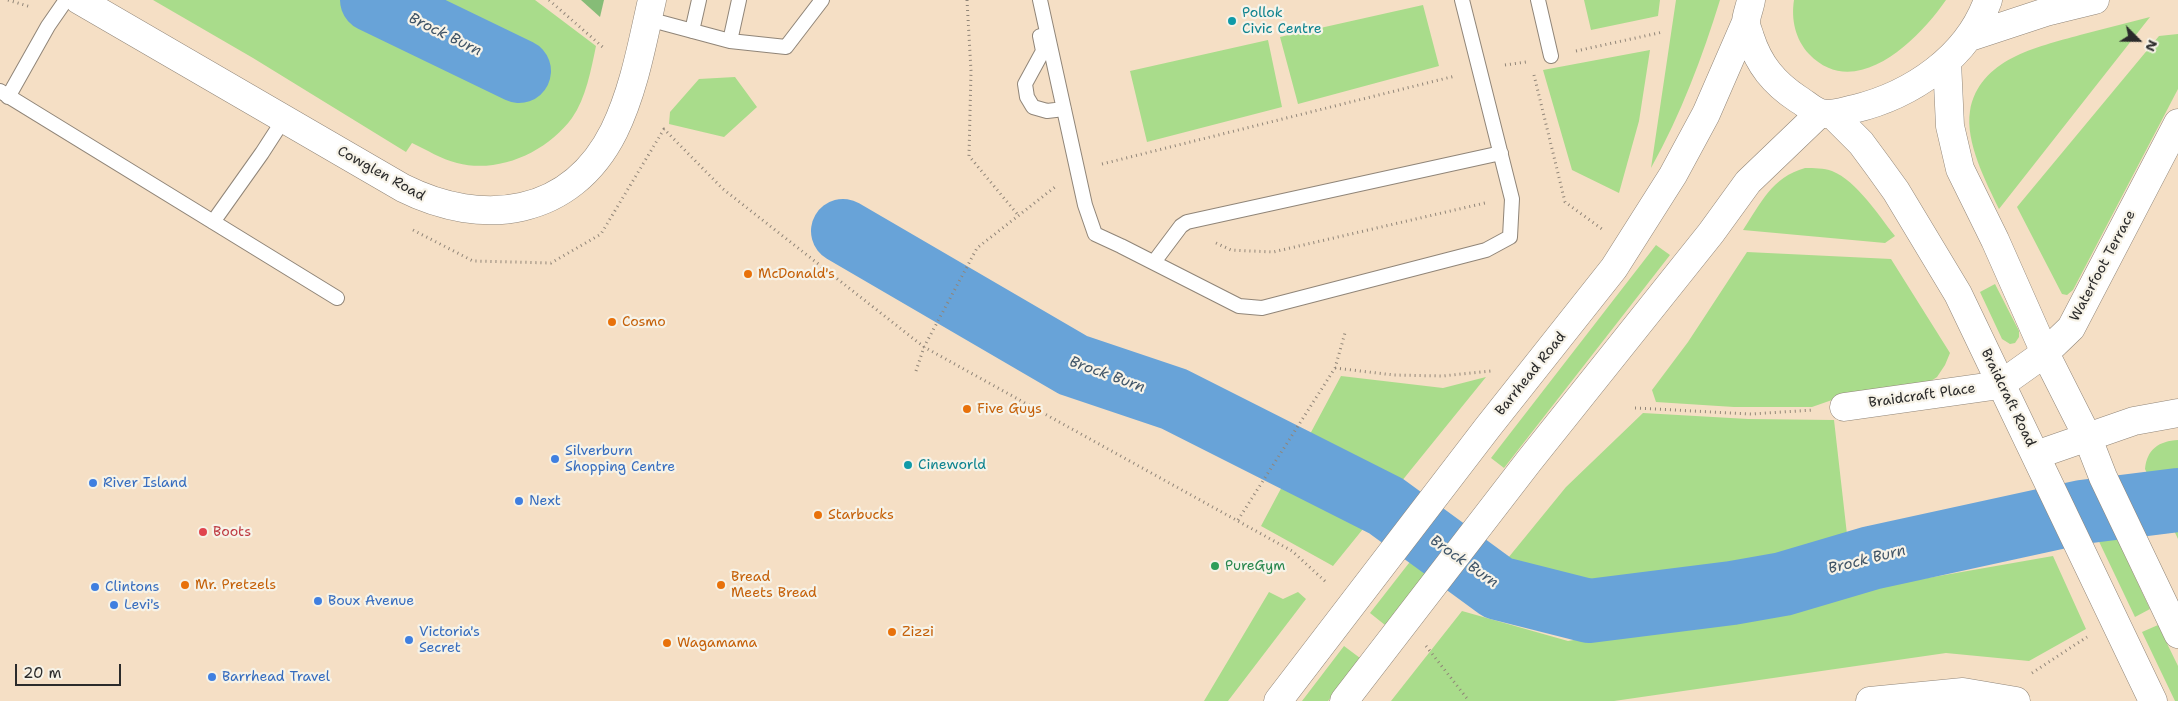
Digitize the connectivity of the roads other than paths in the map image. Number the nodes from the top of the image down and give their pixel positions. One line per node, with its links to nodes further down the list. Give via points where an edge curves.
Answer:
1 (66, 0): 11 (lane)
2 (699, 0): 14 (lane)
3 (739, 0): 16 (lane)
4 (822, 0): 16 (lane, via 786,47)
5 (1032, 0): 20 (lane, via 1043,51 1025,84 1027,97 1033,107 1047,111)
6 (1040, 0): 20 (lane)
7 (1462, 0): 24 (lane)
8 (1538, 0): 17 (lane)
9 (1988, 0): 15 (street)
10 (2095, 0): 15 (street)
11 (68, 7): 19 (lane, via 48,26); 22 (street, Cowglen Road)
12 (650, 10): 14 (lane); 22 (street, Cowglen Road, via 638,65 614,131 575,180 536,204 502,211 474,210 428,200)
13 (1749, 11): 21 (street, Braidcraft Road, via 1755,52 1768,74 1785,90); 36 (street, Barrhead Road, via 1706,114 1673,175 1614,268 1488,426)
14 (692, 31): 16 (lane)
15 (1970, 37): 18 (street)
16 (730, 41)
17 (1552, 56)
18 (1947, 62): 21 (street, via 1874,104); 28 (street, via 1950,126 1960,170)
19 (4, 94): 25 (lane)
20 (1064, 109): 26 (lane, via 1085,205 1095,234)
21 (1826, 113): 29 (street, Braidcraft Road, via 1861,143 1896,191 1958,294); 37 (street, via 1748,182)
22 (284, 119): 25 (lane)
23 (2178, 123): 28 (street, Waterfoot Terrace, via 2071,328)
24 (1501, 153): 26 (lane, via 1187,222 1180,226); 26 (lane, via 1512,198 1510,237 1486,250 1262,308 1239,306)
25 (212, 222): 27 (lane)
26 (1154, 262)
27 (337, 298)
28 (2045, 353): 29 (street, Waterfoot Terrace); 32 (street)
29 (2000, 385): 30 (street, Braidcraft Place); 33 (street, Braidcraft Road)
30 (1844, 407)
31 (2178, 413): 32 (street, via 2134,420)
32 (2087, 436): 33 (street); 34 (street, via 2103,477)
33 (2036, 455): 39 (street, Braidcraft Road)
34 (2178, 634)
35 (2021, 689): 38 (street)
36 (1278, 701)
37 (1344, 701)
38 (1870, 701)
39 (2153, 701)

